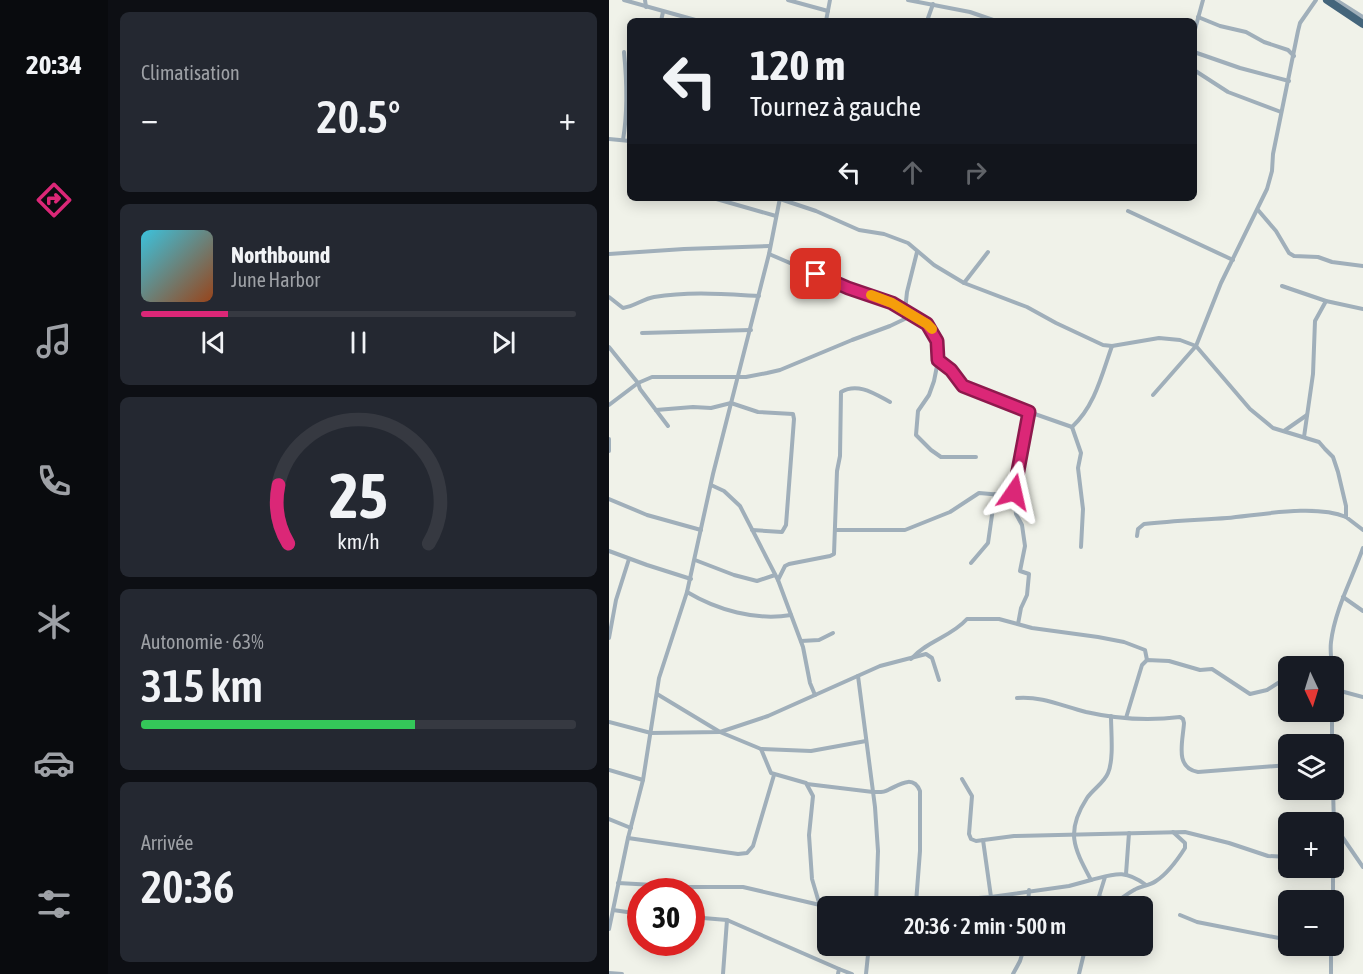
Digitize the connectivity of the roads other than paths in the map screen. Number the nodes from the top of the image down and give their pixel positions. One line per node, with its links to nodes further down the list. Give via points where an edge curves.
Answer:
1 (624, 0): 11 (street)
2 (645, 0): 11 (street)
3 (788, 0): 12 (street)
4 (830, 0): 12 (street)
5 (908, 0): 10 (street)
6 (1203, 0): 14 (street)
7 (1315, 0): 25 (street, via 1300,23)
8 (1327, 0): 22 (highway)
9 (1336, 0): 15 (street)
10 (933, 4): 19 (street); 20 (street)
11 (646, 7): 13 (street)
12 (828, 11): 18 (street)
13 (663, 12): 16 (street); 17 (street)
14 (1198, 17): 21 (street); 25 (street, via 1246,32 1288,50)
15 (1363, 17)
16 (662, 18)
17 (687, 18)
18 (827, 18)
19 (928, 18)
20 (987, 18)
21 (1197, 21)
22 (1363, 24)
23 (624, 52): 30 (street, via 627,116)
24 (1197, 53): 27 (street)
25 (1294, 57): 27 (street)
26 (1197, 72): 28 (street, via 1229,92)
27 (1289, 81): 28 (street)
28 (1281, 112): 35 (street, via 1272,171)
29 (609, 140): 30 (street)
30 (623, 140): 31 (street)
31 (627, 141)
32 (724, 201): 37 (street)
33 (780, 201): 37 (street)
34 (788, 201): 39 (street, via 859,230 908,243)
35 (1258, 210): 43 (street); 44 (street, via 1289,253)
36 (1128, 211): 43 (street)
37 (777, 216): 38 (street)
38 (770, 246): 41 (street); 42 (street)
39 (917, 252): 45 (street); 51 (street)
40 (988, 252): 45 (street)
41 (609, 254)
42 (769, 254): 47 (street); 51 (street)
43 (1233, 260): 56 (street)
44 (1363, 266)
45 (964, 283): 55 (street, via 1027,307 1090,340)
46 (1282, 286): 49 (street)
47 (759, 296): 48 (street, via 690,292 651,297 623,308); 53 (street)
48 (609, 297)
49 (1326, 301): 50 (street); 67 (street, via 1315,321)
50 (1363, 309)
51 (905, 311): 52 (street)
52 (911, 316): 58 (street, via 932,329); 59 (street, via 780,370)
53 (751, 330): 54 (street); 59 (street)
54 (642, 333)
55 (1112, 346): 56 (street, via 1159,338); 69 (street, via 1092,403)
56 (1196, 346): 61 (street); 70 (street, via 1250,409 1273,428)
57 (609, 347): 60 (street)
58 (938, 360): 66 (street, via 963,386); 74 (street, via 929,395 918,411 916,435 941,457)
59 (738, 377): 60 (street, via 652,377); 63 (street)
60 (638, 382): 64 (street); 65 (street)
61 (1153, 395)
62 (890, 402): 82 (street, via 862,388 841,392)
63 (731, 403): 65 (street, via 711,408); 75 (street); 81 (street, via 770,414 790,412 794,419 786,525 782,532)
64 (609, 405)
65 (656, 410): 68 (street)
66 (1029, 412): 69 (street); 77 (street)
67 (1307, 415): 70 (street); 71 (street)
68 (668, 426)
69 (1072, 427): 85 (street, via 1081,453)
70 (1284, 431): 71 (street)
71 (1304, 436): 79 (street, via 1319,442 1333,457)
72 (609, 439): 73 (street)
73 (609, 451)
74 (976, 457)
75 (711, 485): 80 (street); 81 (street, via 740,506)
76 (995, 494): 77 (street); 82 (street, via 973,495 950,512 905,530); 90 (street, via 988,543)
77 (1014, 496): 98 (street, via 1016,514 1024,530 1020,571 1029,574)
78 (609, 499): 80 (street, via 647,515)
79 (1346, 517): 83 (street); 84 (street, via 1301,511 1195,519 1144,524)
80 (701, 530): 89 (street)
81 (752, 530): 91 (street)
82 (836, 530): 93 (street, via 834,554 789,564)
83 (1363, 530)
84 (1137, 536)
85 (1081, 547)
86 (1363, 548): 95 (street)
87 (609, 551): 88 (street)
88 (629, 559): 92 (street); 100 (street)
89 (695, 560): 91 (street, via 757,581); 92 (street)
90 (971, 563)
91 (775, 575): 93 (street)
92 (691, 579): 94 (street)
93 (778, 580): 97 (street)
94 (687, 592): 97 (street, via 718,607 756,616); 109 (street, via 662,666)
95 (1343, 597): 96 (street); 102 (street, via 1331,643)
96 (1363, 611)
97 (791, 615): 101 (street)
98 (1018, 624): 103 (street, via 992,618 967,619); 104 (street, via 1124,642 1145,650)
99 (833, 633): 101 (street, via 819,640)
100 (609, 638)
101 (801, 641): 110 (street)
102 (1332, 656)
103 (910, 660): 105 (street, via 880,666); 106 (street, via 930,655)
104 (1147, 660): 107 (street, via 1212,669 1250,694); 114 (street)
105 (858, 676): 110 (street); 118 (street)
106 (939, 680)
107 (1278, 683)
108 (1344, 692): 111 (street)
109 (657, 694): 116 (street); 117 (street)
110 (815, 695): 116 (street)
111 (1363, 697)
112 (1017, 698): 113 (street, via 1038,698)
113 (1111, 716): 114 (street); 131 (street, via 1108,772 1087,797)
114 (1126, 718): 120 (street, via 1183,719 1182,758 1191,771)
115 (609, 722): 117 (street)
116 (720, 732): 117 (street); 119 (street)
117 (651, 733): 124 (street)
118 (866, 741): 119 (street, via 811,751); 126 (street)
119 (761, 748): 122 (street, via 768,770)
120 (1278, 766)
121 (609, 770): 124 (street)
122 (774, 775): 125 (street); 132 (street, via 753,846 747,853)
123 (962, 779): 134 (street, via 972,796 969,834 971,839)
124 (643, 780): 128 (street)
125 (806, 783): 126 (street); 143 (street, via 813,796 809,835 812,879)
126 (873, 792): 144 (street); 145 (street, via 883,792 907,781 918,787)
127 (609, 819): 128 (street)
128 (631, 828): 132 (street)
129 (1172, 832): 130 (street); 135 (street); 141 (street, via 1185,843 1185,848 1161,877)
130 (1129, 833): 131 (street); 137 (street)
131 (1073, 836): 134 (street); 139 (street, via 1075,850)
132 (628, 838): 140 (street)
133 (1344, 839): 136 (street)
134 (983, 840): 146 (street)
135 (1278, 856)
136 (1363, 867)
137 (1126, 874): 138 (street); 141 (street)
138 (1105, 877): 139 (street); 149 (street)
139 (1091, 880): 142 (street)
140 (618, 883): 151 (street, via 743,887); 152 (street)
141 (1147, 885): 150 (street)
142 (1029, 890): 147 (street); 148 (street)
143 (818, 896)
144 (877, 896)
145 (917, 896)
146 (991, 896)
147 (996, 896)
148 (1029, 896)
149 (1099, 896)
150 (1125, 896)
151 (817, 905)
152 (613, 910): 153 (street); 156 (street)
153 (627, 912)
154 (1180, 915): 159 (street)
155 (705, 918): 157 (street)
156 (610, 919): 158 (street)
157 (727, 920): 164 (street); 167 (street)
158 (609, 929)
159 (1278, 938)
160 (868, 956): 169 (street)
161 (1022, 956): 170 (street)
162 (1083, 956): 171 (street)
163 (1331, 956): 172 (street)
164 (838, 971): 168 (street)
165 (609, 973): 166 (street)
166 (622, 974)
167 (723, 974)
168 (852, 974)
169 (866, 974)
170 (1013, 974)
171 (1079, 974)
172 (1331, 974)

